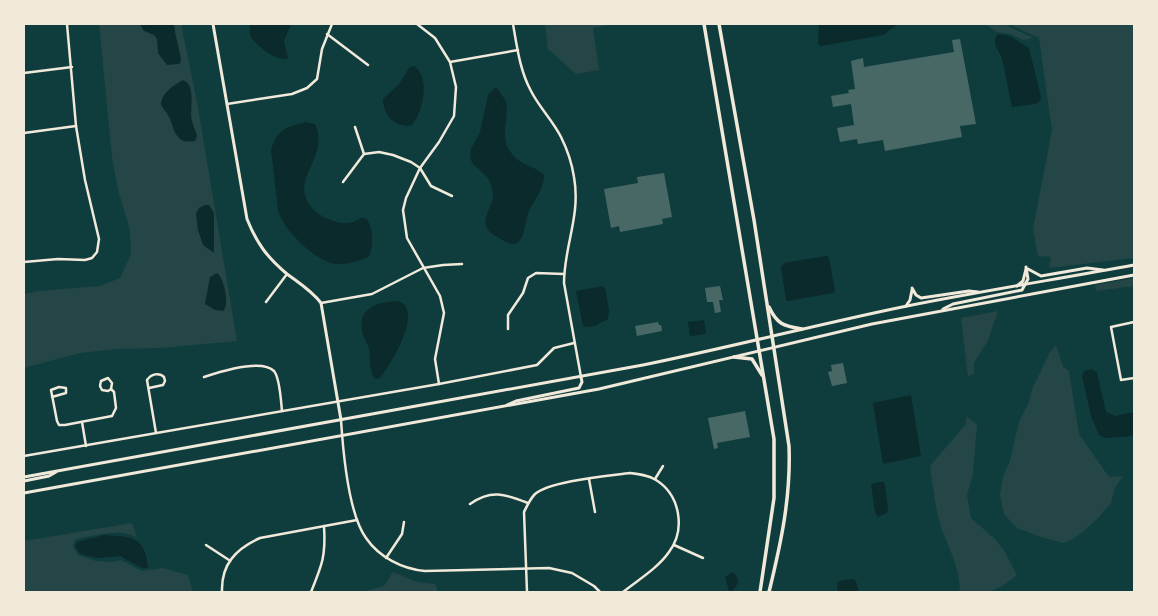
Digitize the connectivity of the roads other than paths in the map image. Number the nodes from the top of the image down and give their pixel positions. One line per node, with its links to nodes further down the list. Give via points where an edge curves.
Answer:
1 (67, 24): 12 (street)
2 (213, 24): 14 (main road)
3 (332, 24): 8 (street)
4 (417, 24): 10 (street, via 435,38)
5 (513, 24): 9 (street)
6 (704, 24): 43 (main road)
7 (719, 24): 36 (main road)
8 (327, 34): 11 (street); 14 (street, via 317,79 307,88 292,94)
9 (518, 50): 10 (street); 29 (street, via 524,76 531,92 560,136 574,178 574,222)
10 (450, 62): 19 (street, via 456,87 454,116)
11 (368, 65)
12 (72, 67): 13 (street); 15 (street)
13 (24, 73)
14 (228, 104): 28 (main road, via 247,219 260,247)
15 (76, 126): 17 (street); 22 (street, via 99,239 97,252 92,258 85,260)
16 (355, 127): 18 (street)
17 (24, 133)
18 (364, 154): 19 (street, via 379,152 393,155); 20 (street)
19 (420, 168): 21 (street, via 431,186); 26 (street, via 406,198 404,223 407,238)
20 (343, 182)
21 (452, 196)
22 (24, 262)
23 (462, 264): 26 (street)
24 (1134, 265): 27 (main road)
25 (1026, 267): 27 (main road, via 1041,276 1087,268); 31 (main road); 32 (main road, via 1023,281)
26 (423, 268): 35 (street, via 372,294); 52 (street, via 440,296 444,313 435,359)
27 (1108, 270): 31 (main road)
28 (287, 274): 34 (street); 35 (main road, via 315,295)
29 (564, 274): 40 (street, via 536,273 528,278 523,293 508,315); 44 (street)
30 (1134, 275): 38 (main road)
31 (1026, 285): 32 (main road); 38 (main road, via 1016,292 958,303)
32 (1016, 286): 33 (main road)
33 (982, 292): 37 (main road); 37 (main road, via 969,291 921,298 912,288)
34 (266, 302)
35 (320, 303): 56 (main road)
36 (767, 304): 41 (main road, via 779,323); 42 (main road)
37 (906, 306): 41 (main road)
38 (939, 311): 45 (main road)
39 (1134, 322): 51 (street, via 1111,326 1120,380)
40 (508, 329)
41 (802, 329): 42 (main road)
42 (772, 336): 43 (main road); 45 (main road)
43 (757, 340): 46 (main road); 49 (main road)
44 (574, 343): 49 (street); 52 (street, via 554,348 537,365)
45 (773, 347): 46 (main road); 90 (main road, via 786,426 790,481 784,529)
46 (759, 350): 47 (main road); 50 (main road)
47 (734, 357): 50 (main road, via 752,359); 57 (main road, via 600,389)
48 (204, 377): 58 (street, via 228,369 267,367 278,379)
49 (581, 377): 57 (main road, via 579,388 516,401); 59 (main road)
50 (764, 378): 89 (main road, via 774,439 775,480)
51 (1134, 378)
52 (439, 384): 56 (street)
53 (149, 388): 53 (street, via 147,380 150,376 160,374 164,377 163,385); 61 (street)
54 (111, 389): 54 (street, via 112,383 109,379 101,381 102,390); 60 (street, via 116,405 114,414)
55 (52, 397): 55 (street, via 52,388 66,388 66,393); 60 (street, via 59,425)
56 (338, 401): 58 (street); 59 (main road)
57 (500, 408): 62 (main road)
58 (282, 411): 61 (street)
59 (341, 420): 62 (street); 66 (main road)
60 (82, 422): 63 (street)
61 (156, 433): 63 (street)
62 (342, 436): 71 (main road); 75 (street)
63 (86, 446): 64 (street)
64 (24, 456)
65 (663, 466): 69 (street)
66 (59, 471): 67 (main road); 70 (main road, via 49,476)
67 (24, 477)
68 (589, 479): 69 (street, via 630,473); 72 (street, via 548,486 535,494); 74 (street)
69 (655, 479): 79 (street, via 672,496 678,509 679,527)
70 (24, 481)
71 (24, 493)
72 (528, 503): 73 (street, via 500,494 482,496); 83 (street, via 524,512)
73 (470, 504)
74 (595, 512)
75 (357, 520): 77 (street); 80 (street, via 373,547)
76 (404, 522): 80 (street, via 402,534)
77 (324, 526): 82 (street, via 260,538 245,544); 85 (street, via 323,560)
78 (206, 545): 82 (street)
79 (674, 545): 81 (street); 88 (street, via 663,560)
80 (386, 558): 83 (street, via 405,567 425,572)
81 (703, 558)
82 (229, 560): 84 (street)
83 (526, 569): 86 (street); 87 (street, via 549,568 572,573)
84 (222, 592)
85 (311, 592)
86 (527, 592)
87 (600, 592)
88 (623, 592)
89 (760, 592)
90 (769, 592)

